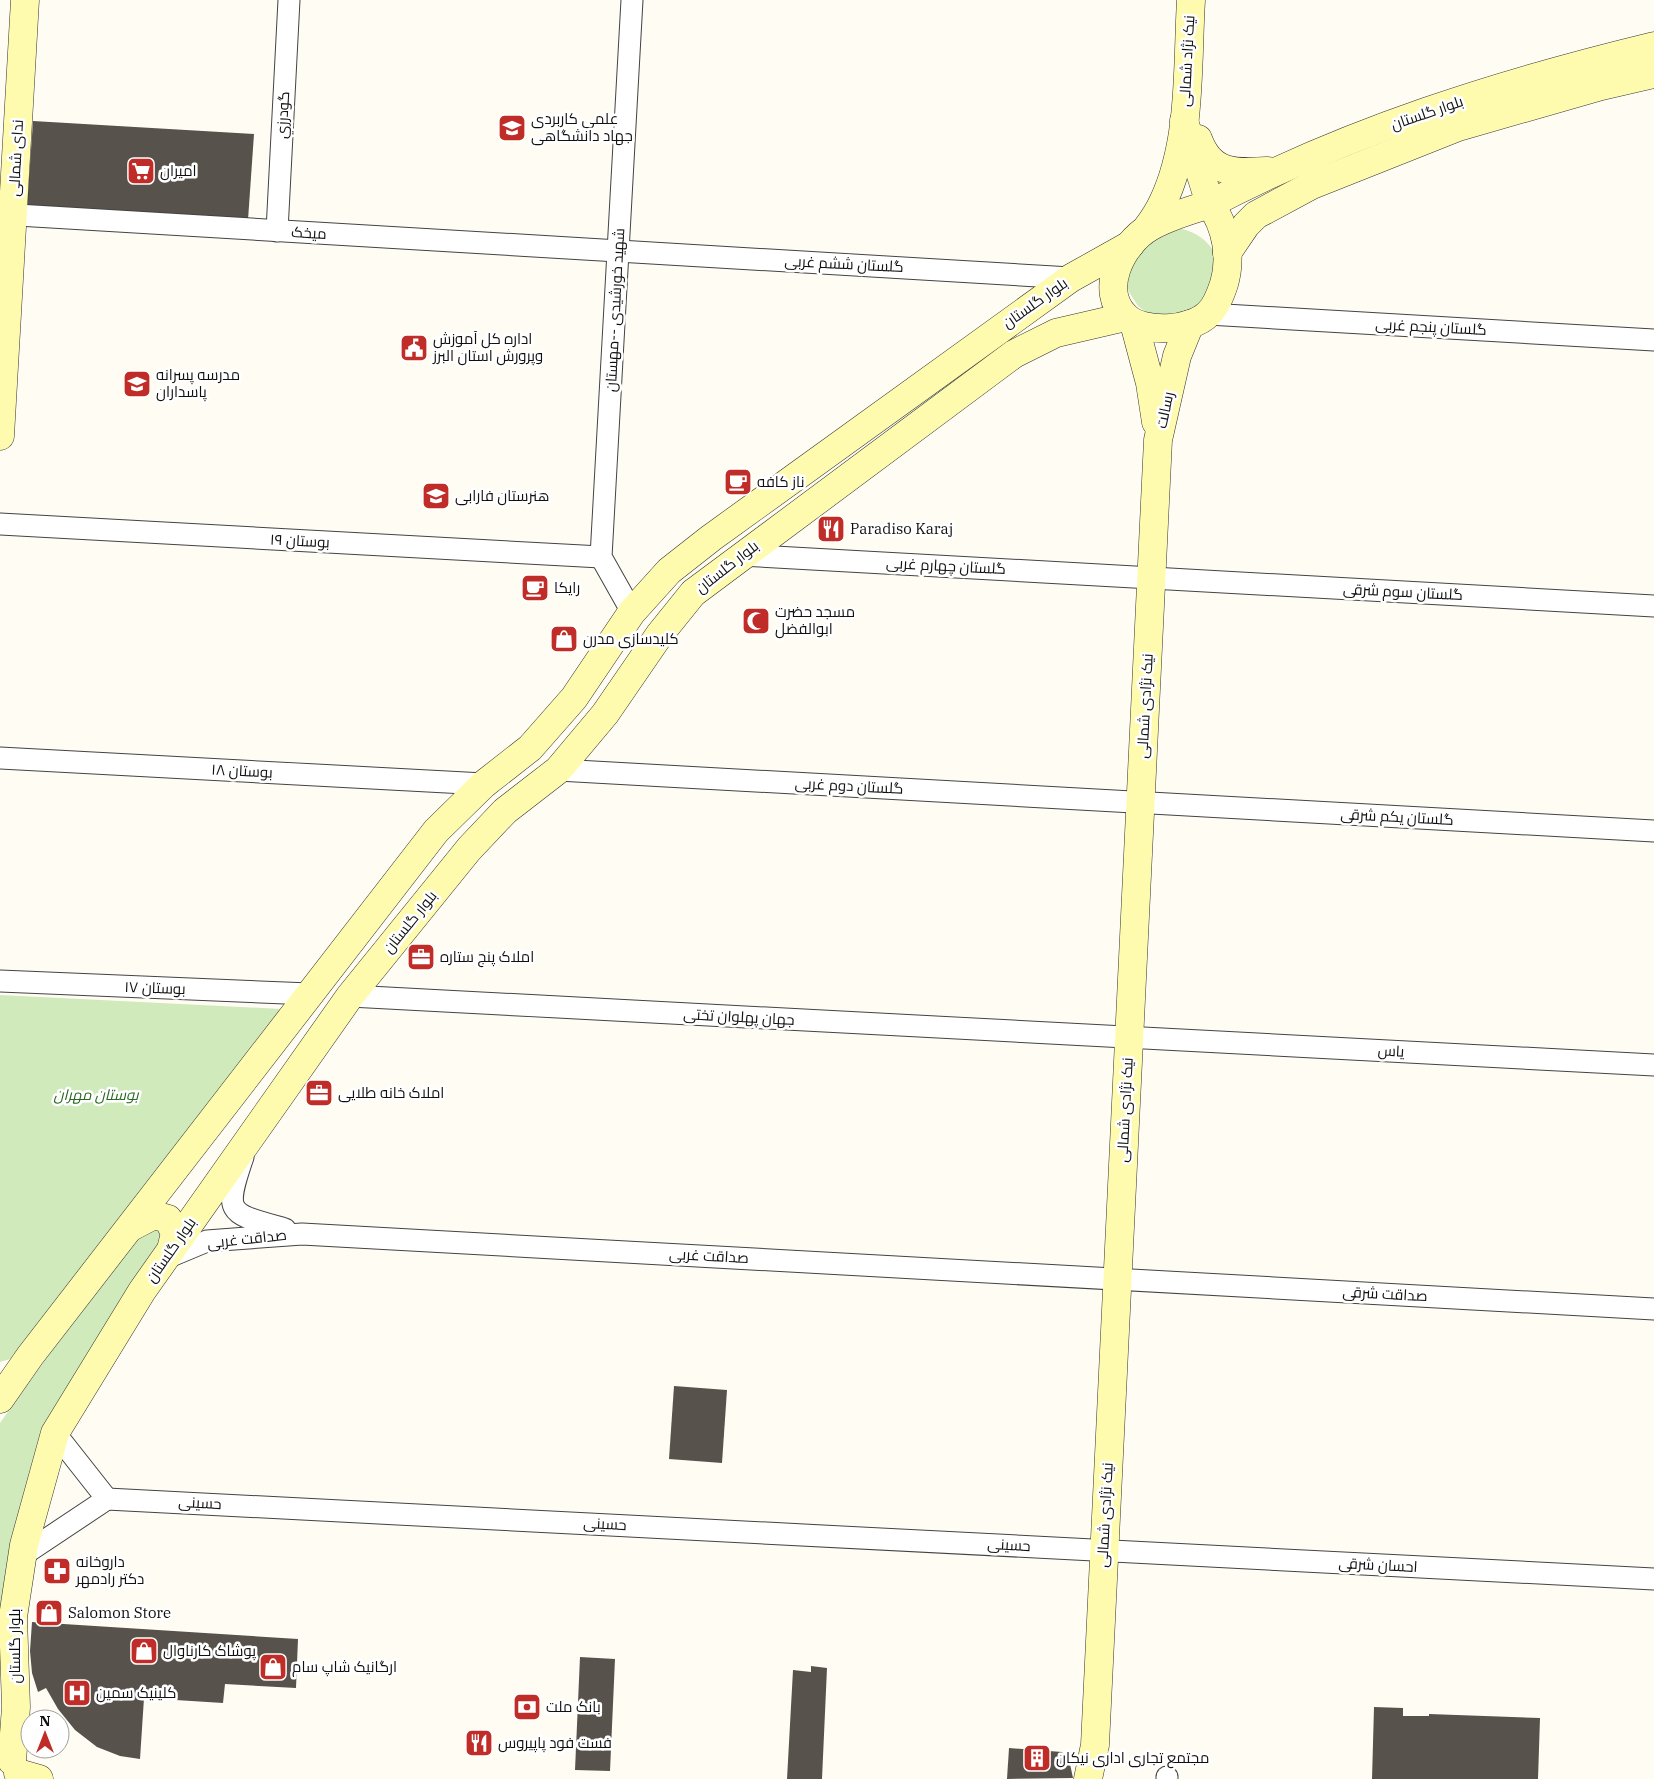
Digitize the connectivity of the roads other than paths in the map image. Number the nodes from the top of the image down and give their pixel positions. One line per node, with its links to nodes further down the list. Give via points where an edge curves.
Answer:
1 (25, 0): 10 (main road, ندای شمالی)
2 (289, 0): 11 (street, گودرزي)
3 (632, 0): 13 (street, شهید خورشیدی --مهستان)
4 (1191, 0): 7 (main road, نیک نژاد شمالی)
5 (1654, 46): 8 (main road, بلوار گلستان, via 1596,60 1421,113)
6 (1654, 74): 14 (main road, بلوار گلستان, via 1458,127 1352,168 1256,215)
7 (1185, 111): 8 (main road, via 1203,152 1214,165 1245,173); 9 (main road); 12 (main road, via 1169,186 1163,202)
8 (1278, 171): 9 (main road, بلوار گلستان)
9 (1210, 204): 12 (main road, via 1170,216); 14 (main road, via 1222,225)
10 (6, 215): 11 (street, میخک); 21 (main road, ندای شمالی)
11 (277, 231): 13 (street, میخک)
12 (1138, 237): 15 (main road, بلوار گلستان); 18 (main road, via 1114,276 1116,304)
13 (618, 251): 15 (street, گلستان ششم غربی); 25 (street, شهید خورشیدی --مهستان)
14 (1227, 253): 17 (main road, via 1224,284)
15 (1070, 278): 16 (main road, بلوار گلستان)
16 (1035, 302): 19 (main road, via 1054,306 1060,314); 28 (main road, بلوار گلستان, via 711,538 669,571)
17 (1199, 319): 18 (main road, via 1164,329); 20 (street, گلستان پنجم غربی); 22 (main road, رسالت, via 1177,356)
18 (1130, 320): 19 (main road, بلوار گلستان); 22 (main road, رسالت, via 1150,383)
19 (1056, 333): 24 (main road, بلوار گلستان, via 1014,354)
20 (1654, 340)
21 (0, 436)
22 (1158, 440): 26 (main road, نیک نژادی شمالی)
23 (0, 524): 25 (street, بوستان ۱۹)
24 (741, 555): 26 (street, گلستان چهارم غربی); 30 (main road, بلوار گلستان, via 693,592 605,714)
25 (601, 557): 28 (street)
26 (1151, 578): 27 (street, گلستان سوم شرقی); 32 (main road, نیک نژادی شمالی)
27 (1654, 606)
28 (632, 612): 31 (main road, بلوار گلستان, via 574,698 530,748)
29 (0, 758): 31 (street, بوستان ۱۸)
30 (558, 770): 32 (street, گلستان دوم غربی); 36 (main road, بلوار گلستان, via 505,811 469,849)
31 (484, 784): 35 (main road, بلوار گلستان, via 436,831)
32 (1140, 803): 33 (street, گلستان یکم شرقی); 37 (main road, نیک نژادی شمالی)
33 (1654, 831)
34 (0, 981): 35 (street, بوستان ۱۷)
35 (310, 994): 40 (main road, بلوار گلستان)
36 (350, 996): 37 (street, جهان پهلوان تختی); 39 (main road, بلوار گلستان)
37 (1128, 1037): 38 (street, یاس); 43 (main road, نیک نژادی شمالی)
38 (1654, 1065)
39 (250, 1138): 41 (street, صداقت غربی, via 232,1191 235,1210 242,1216); 42 (main road, بلوار گلستان)
40 (131, 1227): 42 (main road, via 154,1215 168,1219 175,1233); 45 (main road, بلوار گلستان)
41 (302, 1234): 42 (street, صداقت غربی, via 207,1241); 43 (street, صداقت غربی)
42 (168, 1255): 48 (main road, بلوار گلستان, via 142,1291)
43 (1116, 1279): 44 (street, صداقت شرقی); 50 (main road, نیک نژادی شمالی)
44 (1654, 1309)
45 (30, 1356): 46 (main road); 47 (main road, بلوار گلستان)
46 (0, 1368)
47 (0, 1399)
48 (55, 1434): 49 (street); 51 (main road, بلوار گلستان)
49 (107, 1499): 50 (street, حسینی); 51 (street)
50 (1103, 1550): 52 (street, احسان شرقی); 56 (main road, نیک نژادی شمالی, via 1095,1745)
51 (23, 1555): 53 (main road, بلوار گلستان, via 13,1617)
52 (1654, 1579)
53 (13, 1647): 54 (main road); 55 (main road, بلوار گلستان)
54 (0, 1671)
55 (18, 1769)
56 (1088, 1779)

